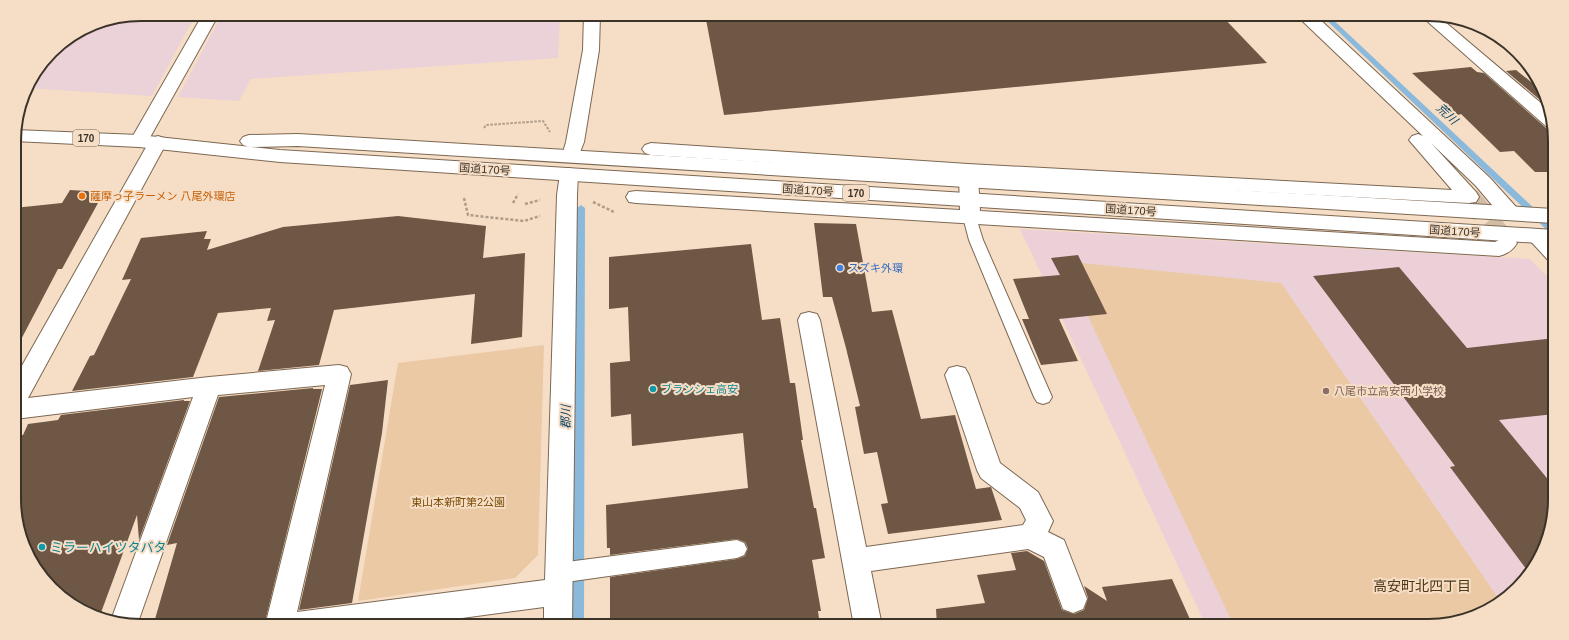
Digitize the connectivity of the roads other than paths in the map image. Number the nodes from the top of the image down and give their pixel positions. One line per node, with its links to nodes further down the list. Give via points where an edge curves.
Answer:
1 (208, 21): 8 (main road)
2 (592, 21): 10 (main road, via 591,50)
3 (1301, 21): 11 (main road, via 1469,197)
4 (1312, 21): 14 (main road, via 1483,182)
5 (1437, 22): 6 (main road)
6 (1545, 116)
7 (21, 135): 8 (main road, 国道170号 / 170)
8 (149, 141): 10 (main road, 国道170号 / 170, via 280,156); 21 (main road)
9 (651, 149): 11 (main road)
10 (570, 165): 11 (main road, 国道170号 / 170); 13 (main road, 国道170号 / 170); 27 (main road, via 567,195)
11 (968, 175): 13 (main road); 14 (main road, 国道170号 / 170)
12 (636, 197): 13 (main road)
13 (970, 208): 16 (main road, 国道170号 / 170); 17 (main road, via 1499,249); 22 (lane, via 976,240)
14 (1510, 213): 15 (main road, 国道170号 / 170)
15 (1548, 216)
16 (1545, 236)
17 (1507, 243)
18 (809, 320): 26 (main road)
19 (957, 375): 24 (main road, via 990,470 1029,500 1040,521)
20 (209, 386): 23 (main road); 29 (main road); 30 (main road, via 339,374)
21 (21, 387)
22 (1043, 397)
23 (21, 408)
24 (1030, 536): 26 (main road); 28 (main road, via 1054,549)
25 (737, 549): 27 (lane, via 613,566)
26 (855, 561): 33 (main road)
27 (560, 579): 31 (main road); 32 (main road)
28 (1073, 599)
29 (126, 618)
30 (281, 619)
31 (334, 619)
32 (558, 619)
33 (867, 619)

